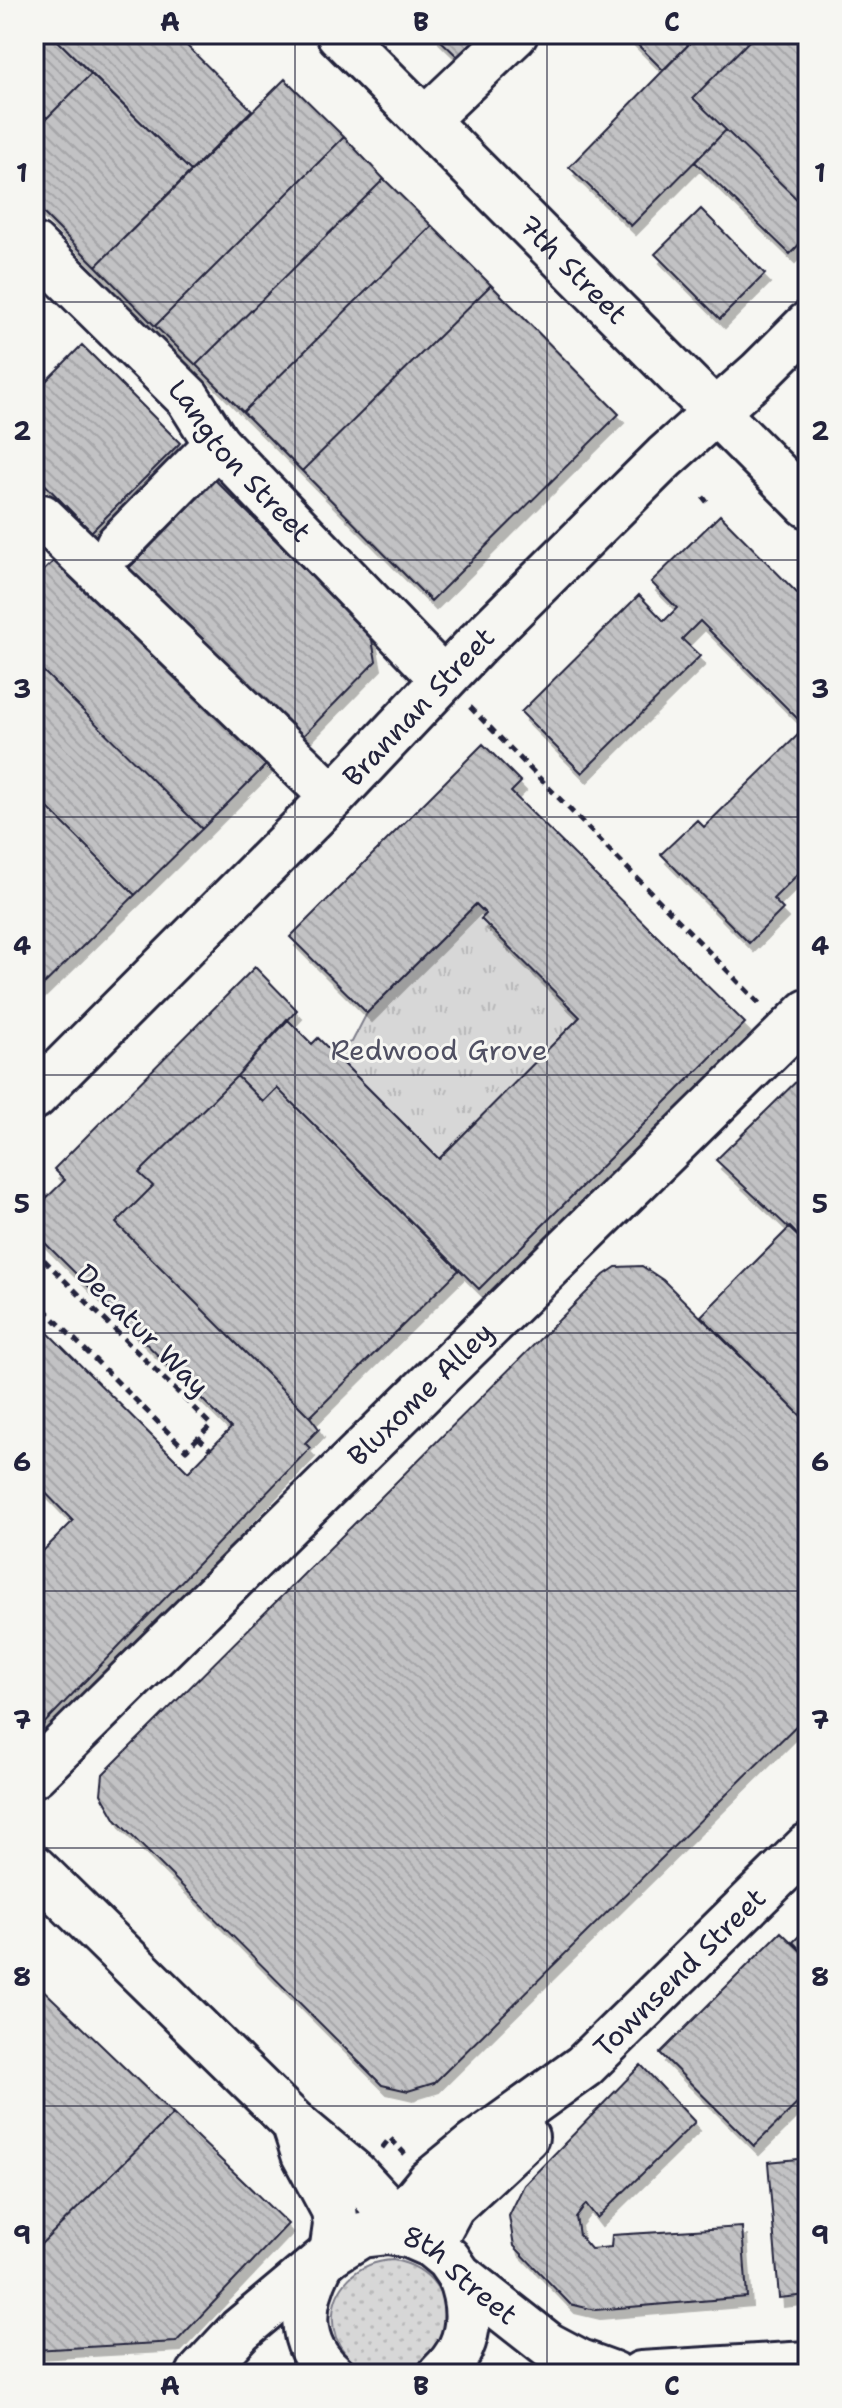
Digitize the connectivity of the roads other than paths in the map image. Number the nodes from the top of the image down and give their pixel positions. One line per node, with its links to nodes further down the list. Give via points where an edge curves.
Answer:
1 (339, 34): 3 (street, 7th Street)
2 (515, 34): 3 (street)
3 (425, 120): 6 (street, 7th Street)
4 (34, 246): 7 (street, Langton Street, via 188,398)
5 (808, 324): 6 (street, Brannan Street)
6 (716, 412): 8 (street, 7th Street); 11 (street, Brannan Street)
7 (217, 444): 10 (street); 11 (street, Langton Street)
8 (808, 505)
9 (34, 518): 12 (street, via 42,517)
10 (118, 545)
11 (443, 679): 12 (street, Brannan Street)
12 (333, 797): 14 (street, Brannan Street)
13 (798, 1022): 15 (street, Bluxome Alley)
14 (34, 1097)
15 (34, 1774)
16 (808, 1846): 18 (street, Townsend Street)
17 (34, 1868): 19 (street, 8th Street)
18 (584, 2066): 21 (street, Townsend Street); 24 (street, Townsend Street, via 569,2097 452,2206)
19 (294, 2123): 20 (street, 8th Street); 23 (street, 8th Street, via 334,2210 336,2225)
20 (355, 2174): 21 (street, via 399,2184); 22 (street, 8th Street, via 380,2201)
21 (430, 2181): 22 (street, Townsend Street)
22 (388, 2232): 23 (street, via 361,2235); 24 (street, 8th Street, via 408,2235)
23 (326, 2259): 26 (street, via 240,2330); 27 (street, 8th Street, via 309,2287 305,2324 316,2356)
24 (445, 2260): 28 (street, via 466,2293 469,2313 460,2350); 29 (street, 8th Street, via 548,2345)
25 (799, 2367): 30 (street)
26 (199, 2374)
27 (332, 2374)
28 (441, 2374)
29 (613, 2374)
30 (641, 2374)

